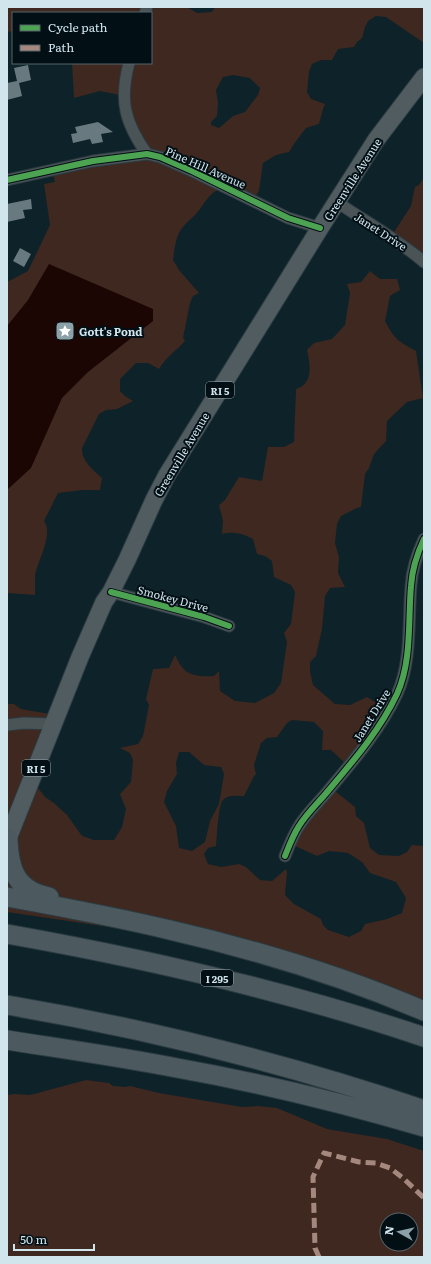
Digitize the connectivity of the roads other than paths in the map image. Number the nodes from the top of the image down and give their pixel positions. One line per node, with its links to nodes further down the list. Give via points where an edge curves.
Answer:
1 (129, 64): 3 (street, via 124,91 126,108 129,122)
2 (424, 77): 5 (main road, Greenville Avenue / RI 5, via 376,140)
3 (148, 154): 4 (street, Pine Hill Avenue, via 93,161); 6 (street, Pine Hill Avenue, via 192,170 288,218)
4 (7, 180)
5 (337, 202): 6 (main road, Greenville Avenue / RI 5); 7 (street, Janet Drive)
6 (320, 228): 9 (main road, Greenville Avenue / RI 5, via 167,475)
7 (424, 262)
8 (424, 539): 14 (street, Janet Drive, via 414,564 407,652 403,677 397,693 375,732 356,758 299,826)
9 (111, 592): 10 (street, Smokey Drive, via 204,616); 11 (main road, Greenville Avenue / RI 5, via 89,636)
10 (229, 626)
11 (53, 724): 12 (street); 13 (main road, Greenville Avenue / RI 5)
12 (7, 725)
13 (8, 840): 16 (highway, via 9,856 14,871 19,881 28,889 78,903)
14 (285, 856)
15 (7, 897): 16 (highway)
16 (103, 916): 19 (highway, via 178,932 272,957)
17 (7, 934): 20 (highway, I 295, via 229,980 336,1009)
18 (7, 1005): 22 (highway, via 223,1050)
19 (424, 1011)
20 (424, 1037)
21 (7, 1040): 23 (highway, via 255,1083)
22 (424, 1110)
23 (424, 1127)

